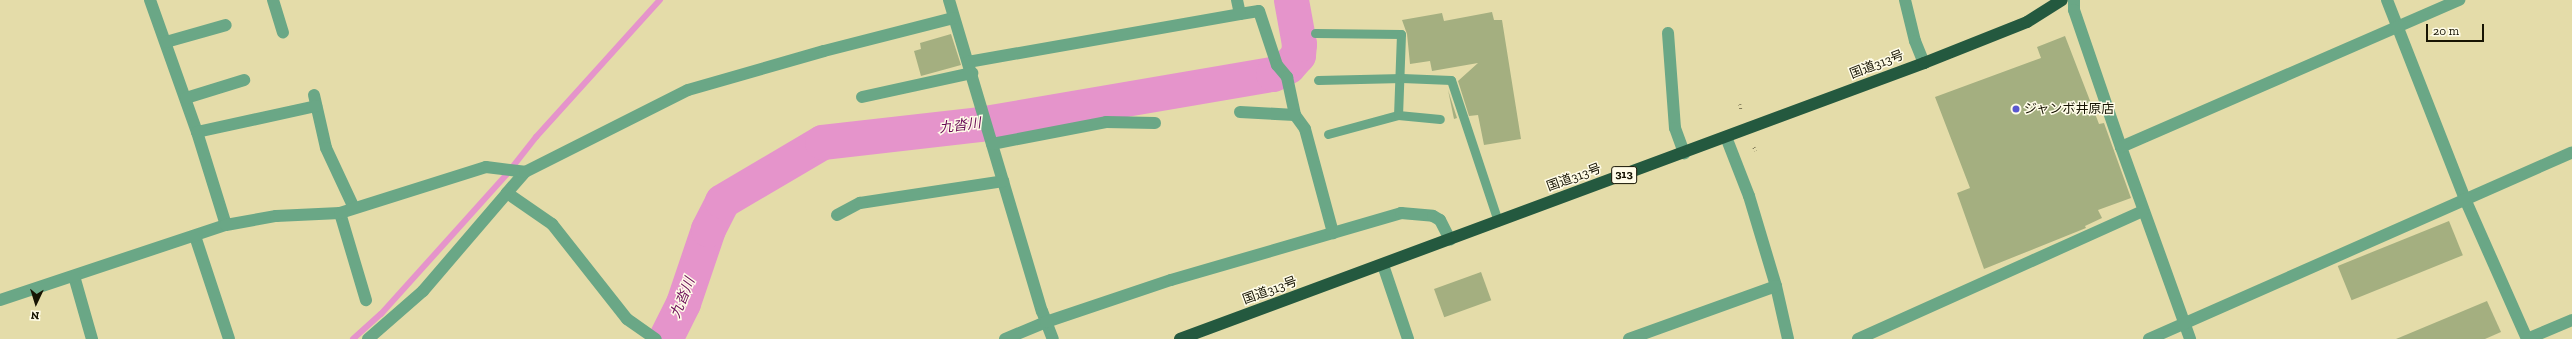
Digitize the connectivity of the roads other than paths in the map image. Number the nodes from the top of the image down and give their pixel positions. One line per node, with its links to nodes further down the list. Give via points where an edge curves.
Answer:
1 (150, 0): 17 (street)
2 (273, 0): 14 (street)
3 (948, 0): 11 (street)
4 (1237, 0): 10 (street)
5 (1905, 0): 18 (street)
6 (2062, 0): 18 (highway, 国道313号 / 313, via 2027,22)
7 (2074, 0): 34 (street, via 2074,10)
8 (2387, 0): 13 (street)
9 (2459, 0): 13 (street)
10 (1240, 14): 19 (street); 26 (street, via 1259,11 1277,65 1287,77)
11 (953, 18): 19 (street); 37 (street, via 688,90)
12 (226, 25): 17 (street)
13 (2397, 26): 34 (street); 40 (street)
14 (283, 32)
15 (1668, 32): 36 (street, via 1675,128)
16 (1315, 33): 20 (lane, via 1401,34)
17 (166, 42): 24 (street)
18 (1924, 63): 32 (highway, 国道313号 / 313)
19 (970, 67): 23 (street); 33 (street)
20 (1402, 78): 22 (lane); 27 (lane); 45 (lane, via 1451,80)
21 (244, 80): 24 (street)
22 (1318, 80)
23 (862, 97)
24 (186, 98): 30 (street)
25 (1240, 112): 26 (street)
26 (1295, 115): 47 (street, via 1304,129)
27 (1398, 115): 28 (lane); 31 (lane)
28 (1440, 119)
29 (1155, 123): 33 (street, via 1106,122)
30 (197, 132): 41 (street, via 315,100 332,166); 46 (street)
31 (1328, 134)
32 (1726, 137): 36 (highway, 国道313号 / 313); 52 (street, via 1749,196)
33 (992, 144): 38 (street)
34 (2121, 147): 42 (street)
35 (2572, 152): 40 (street)
36 (1684, 153): 45 (highway, 国道313号 / 313)
37 (522, 171): 39 (street); 41 (street, via 486,167)
38 (1003, 181): 44 (street, via 860,203); 56 (street)
39 (507, 193): 58 (street, via 552,224 627,319); 61 (street, via 423,292)
40 (2466, 199): 57 (street); 71 (street)
41 (354, 208): 43 (street)
42 (2144, 211): 57 (street); 68 (street)
43 (340, 213): 46 (street, via 276,216); 54 (street)
44 (837, 215)
45 (1498, 221): 49 (highway, 国道313号 / 313)
46 (226, 225): 48 (street)
47 (1333, 233): 49 (street, via 1409,212 1433,216 1440,220); 56 (street, via 1171,280)
48 (195, 236): 51 (street); 60 (street)
49 (1450, 240): 50 (highway, 国道313号 / 313)
50 (1383, 265): 64 (highway, 国道313号 / 313); 65 (street)
51 (74, 276): 53 (street); 59 (street)
52 (1776, 286): 66 (street); 67 (street)
53 (0, 300)
54 (366, 300)
55 (2572, 320): 71 (street)
56 (1046, 322): 62 (street); 63 (street)
57 (2184, 323): 69 (street); 70 (street)
58 (655, 338)
59 (92, 339)
60 (228, 339)
61 (368, 339)
62 (1005, 339)
63 (1053, 339)
64 (1180, 339)
65 (1408, 339)
66 (1629, 339)
67 (1788, 339)
68 (1858, 339)
69 (2149, 339)
70 (2190, 339)
71 (2527, 339)

